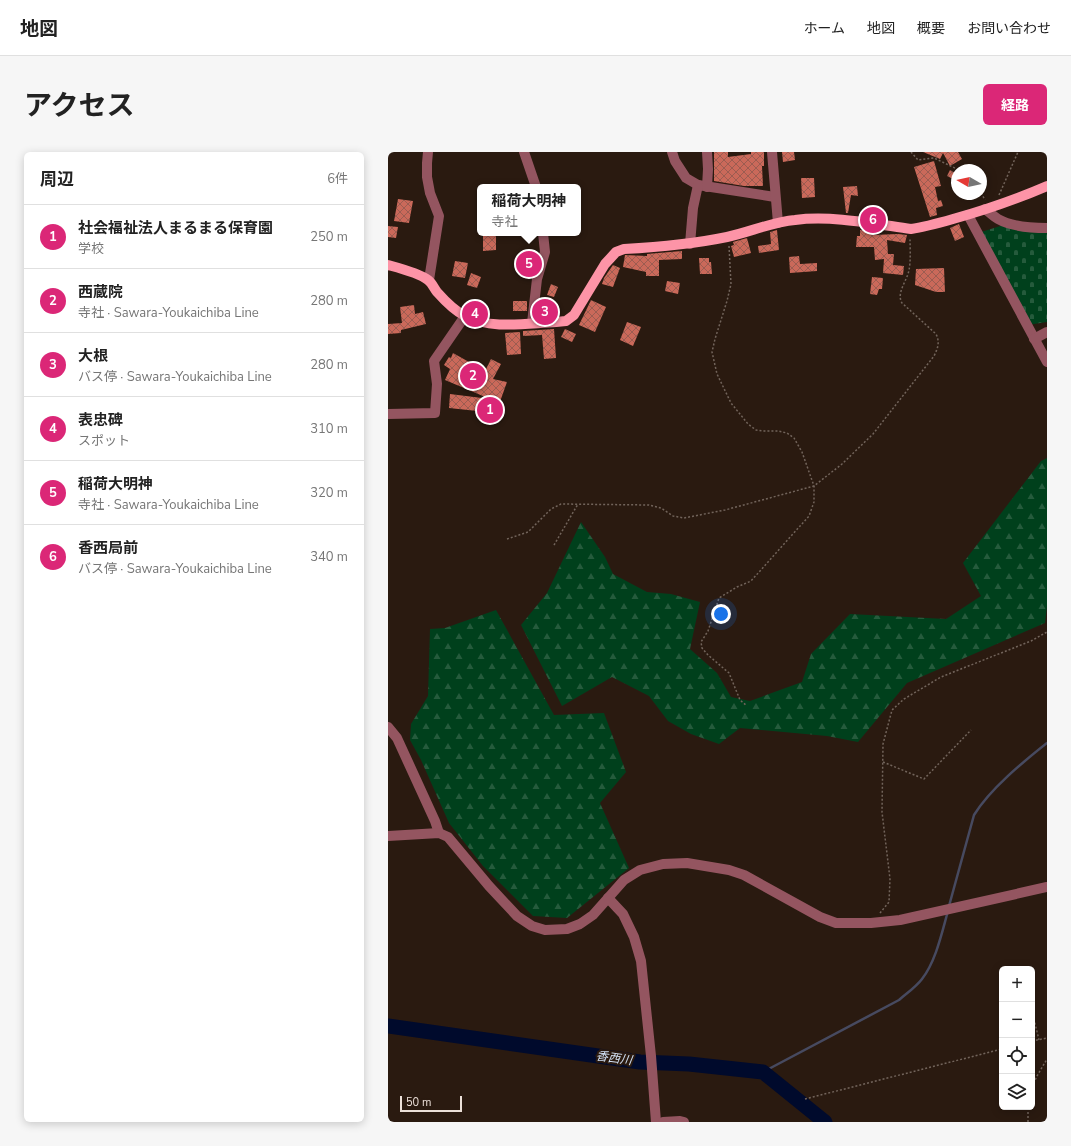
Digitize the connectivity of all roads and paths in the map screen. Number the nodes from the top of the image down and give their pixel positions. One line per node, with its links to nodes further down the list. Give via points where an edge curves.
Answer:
1 (428, 152): 22 (street, via 427,177 430,194 439,216)
2 (524, 152): 9 (street)
3 (672, 152): 10 (street, via 686,178)
4 (707, 152): 10 (street)
5 (772, 152): 12 (street)
6 (912, 152): 8 (path, via 918,160 934,158)
7 (1018, 152): 13 (path)
8 (951, 166)
9 (535, 184)
10 (702, 186): 12 (street); 20 (street, via 693,208)
11 (1047, 186): 13 (main road)
12 (775, 197): 15 (street)
13 (990, 208): 14 (main road); 16 (street, via 997,219 1032,228)
14 (968, 215): 17 (main road); 26 (street)
15 (778, 223): 17 (main road, via 818,218); 19 (main road)
16 (1047, 228)
17 (911, 229): 29 (path, via 909,268 900,298 902,304 936,334 939,339 938,346 934,356 873,434 842,464)
18 (542, 236): 24 (street, via 545,252 537,279)
19 (729, 236): 20 (main road); 29 (path, via 731,284 712,352 717,374 731,403 748,424 756,430 778,431 794,438)
20 (690, 244): 24 (main road, via 624,249 616,252 605,264 579,308 570,318 566,321)
21 (388, 265): 22 (main road)
22 (429, 280): 23 (main road, via 448,304)
23 (465, 316): 24 (main road, via 495,325); 28 (street, via 434,361 438,384 435,413)
24 (532, 323)
25 (1047, 332): 26 (street)
26 (1034, 339): 27 (street)
27 (1047, 362)
28 (388, 414)
29 (814, 486): 30 (path, via 726,510 684,518 649,505); 34 (path, via 814,502 809,516 751,580 719,598 708,631 701,642 708,655 730,674 740,700)
30 (578, 504): 31 (path, via 561,504 551,509 528,532); 32 (path)
31 (507, 539)
32 (554, 545)
33 (1047, 632): 37 (path, via 1031,641 941,677 904,700 892,710 883,744)
34 (747, 706)
35 (388, 727): 38 (street, via 397,738)
36 (971, 730): 37 (path, via 924,779)
37 (883, 762): 42 (path, via 882,812 890,879 889,902)
38 (439, 833): 39 (street); 41 (street, via 448,837 517,916 532,926 546,930 567,929 593,915)
39 (388, 836)
40 (1047, 887): 42 (street, via 900,920)
41 (608, 898): 42 (street, via 624,880 640,870 663,864 687,863 730,870 744,875 820,917 836,923); 52 (street, via 623,914 634,937 641,961)
42 (871, 923)
43 (1035, 1023): 45 (path)
44 (1047, 1038): 45 (path)
45 (1039, 1040): 46 (path)
46 (1035, 1041)
47 (999, 1050): 50 (path)
48 (1047, 1059): 49 (path)
49 (1035, 1080)
50 (805, 1099)
51 (1028, 1110): 55 (path)
52 (656, 1122)
53 (663, 1122): 54 (street)
54 (684, 1122)
55 (1028, 1122)

